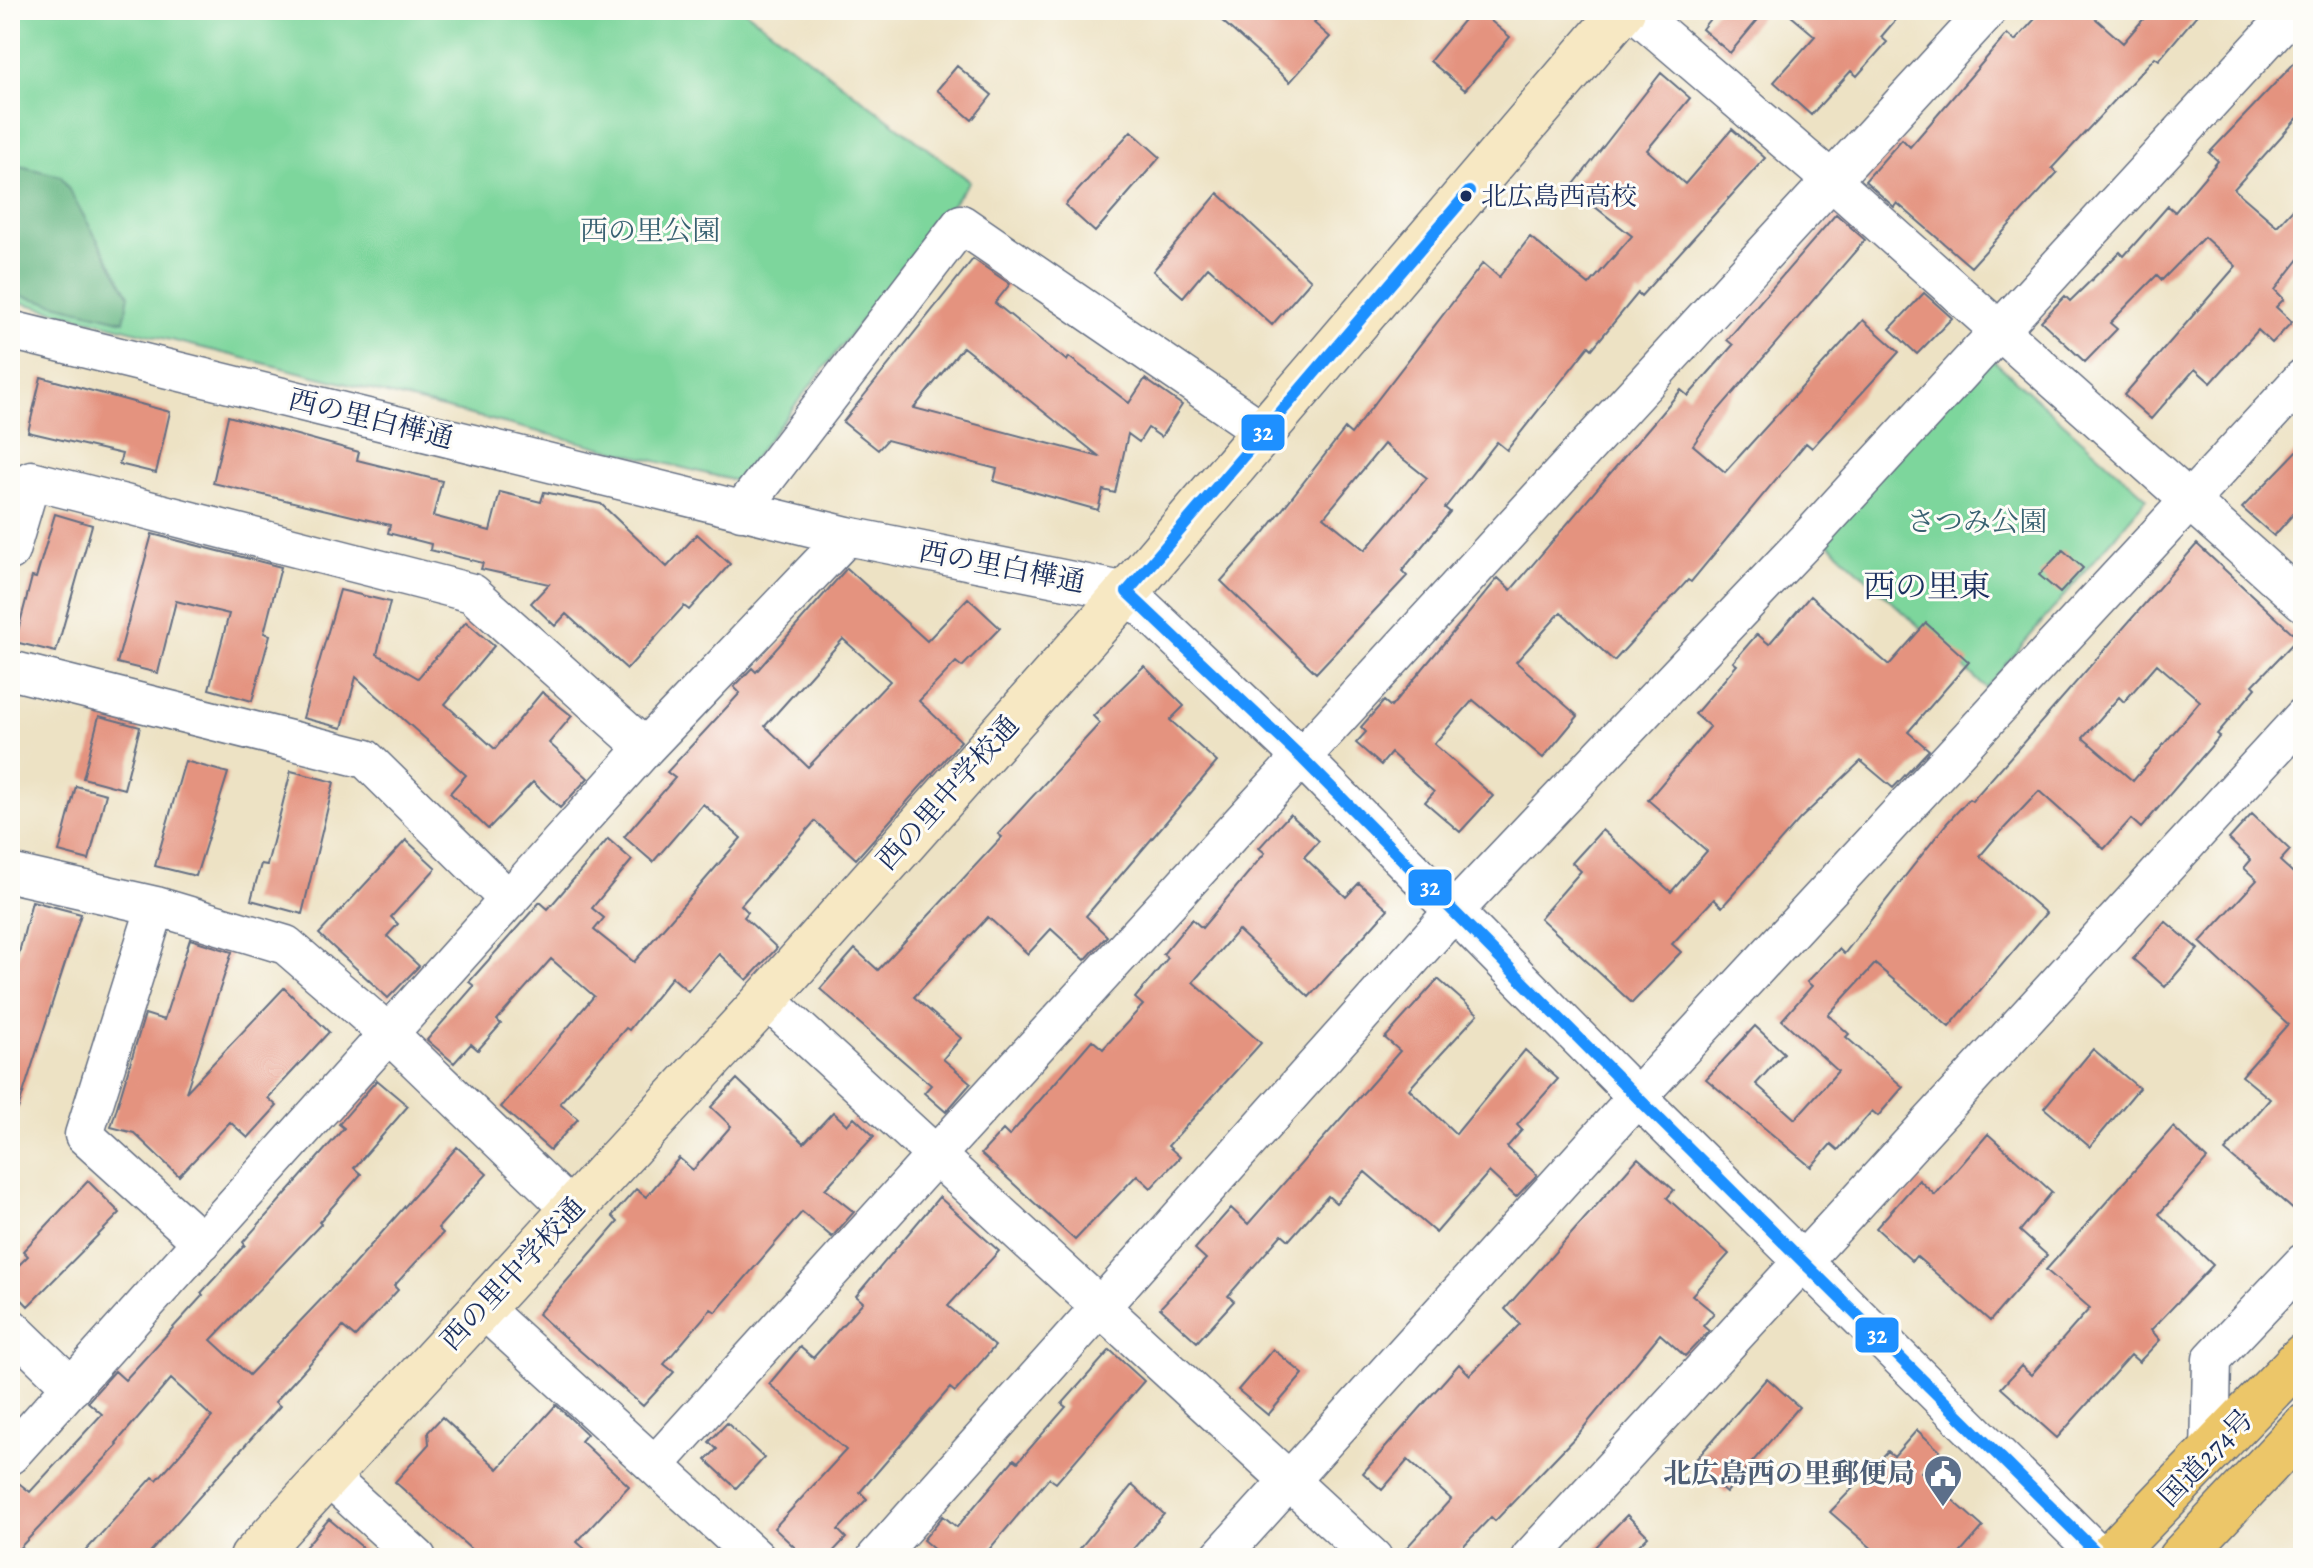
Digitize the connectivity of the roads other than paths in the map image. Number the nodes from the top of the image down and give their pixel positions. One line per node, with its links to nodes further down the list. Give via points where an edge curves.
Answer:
1 (1623, 10): 9 (street, 西の里中学校通)
2 (1633, 10): 5 (street)
3 (1988, 10): 5 (street)
4 (2294, 10): 7 (street)
5 (1832, 181): 7 (street); 19 (street)
6 (10, 330): 11 (street, 西の里白樺通)
7 (1998, 330): 10 (street); 23 (street)
8 (2303, 378): 10 (street)
9 (1263, 431): 11 (street, via 961,224); 14 (street, 西の里中学校通)
10 (2189, 501): 15 (street); 26 (street)
11 (741, 511): 12 (street, 西の里白樺通)
12 (847, 536): 14 (street, 西の里白樺通); 18 (street)
13 (10, 551): 18 (street, via 31,480 472,593)
14 (1127, 592): 19 (street); 24 (street, 西の里中学校通)
15 (2303, 602)
16 (10, 670): 21 (street, via 366,759)
17 (2303, 717): 30 (street)
18 (645, 748): 21 (street)
19 (1303, 759): 23 (street); 27 (street)
20 (10, 873): 22 (street)
21 (509, 900): 25 (street)
22 (156, 906): 25 (street, via 286,945); 29 (street, via 84,1135)
23 (1454, 911): 26 (street); 32 (street)
24 (766, 999): 27 (street); 28 (street, 西の里中学校通)
25 (389, 1034): 28 (street); 29 (street)
26 (1637, 1097): 30 (street); 42 (street)
27 (935, 1156): 32 (street); 40 (street)
28 (572, 1210): 33 (street, 西の里中学校通)
29 (202, 1242): 36 (street)
30 (1802, 1259): 49 (street); 50 (street)
31 (2303, 1263): 39 (street, via 2212,1359)
32 (1099, 1306): 42 (street); 46 (street)
33 (482, 1308): 40 (street); 41 (street, 西の里中学校通)
34 (10, 1327): 36 (street)
35 (2303, 1356): 39 (highway, 国道274号)
36 (72, 1387): 38 (street)
37 (2303, 1427): 51 (highway, 国道274号)
38 (10, 1455)
39 (2210, 1456): 50 (highway, 国道274号)
40 (655, 1465): 45 (street)
41 (326, 1475): 43 (street, 西の里中学校通); 44 (street)
42 (1290, 1480): 47 (street); 48 (street)
43 (252, 1558)
44 (417, 1558)
45 (756, 1558)
46 (876, 1558)
47 (1219, 1558)
48 (1373, 1558)
49 (1530, 1558)
50 (2105, 1558)
51 (2180, 1558)

